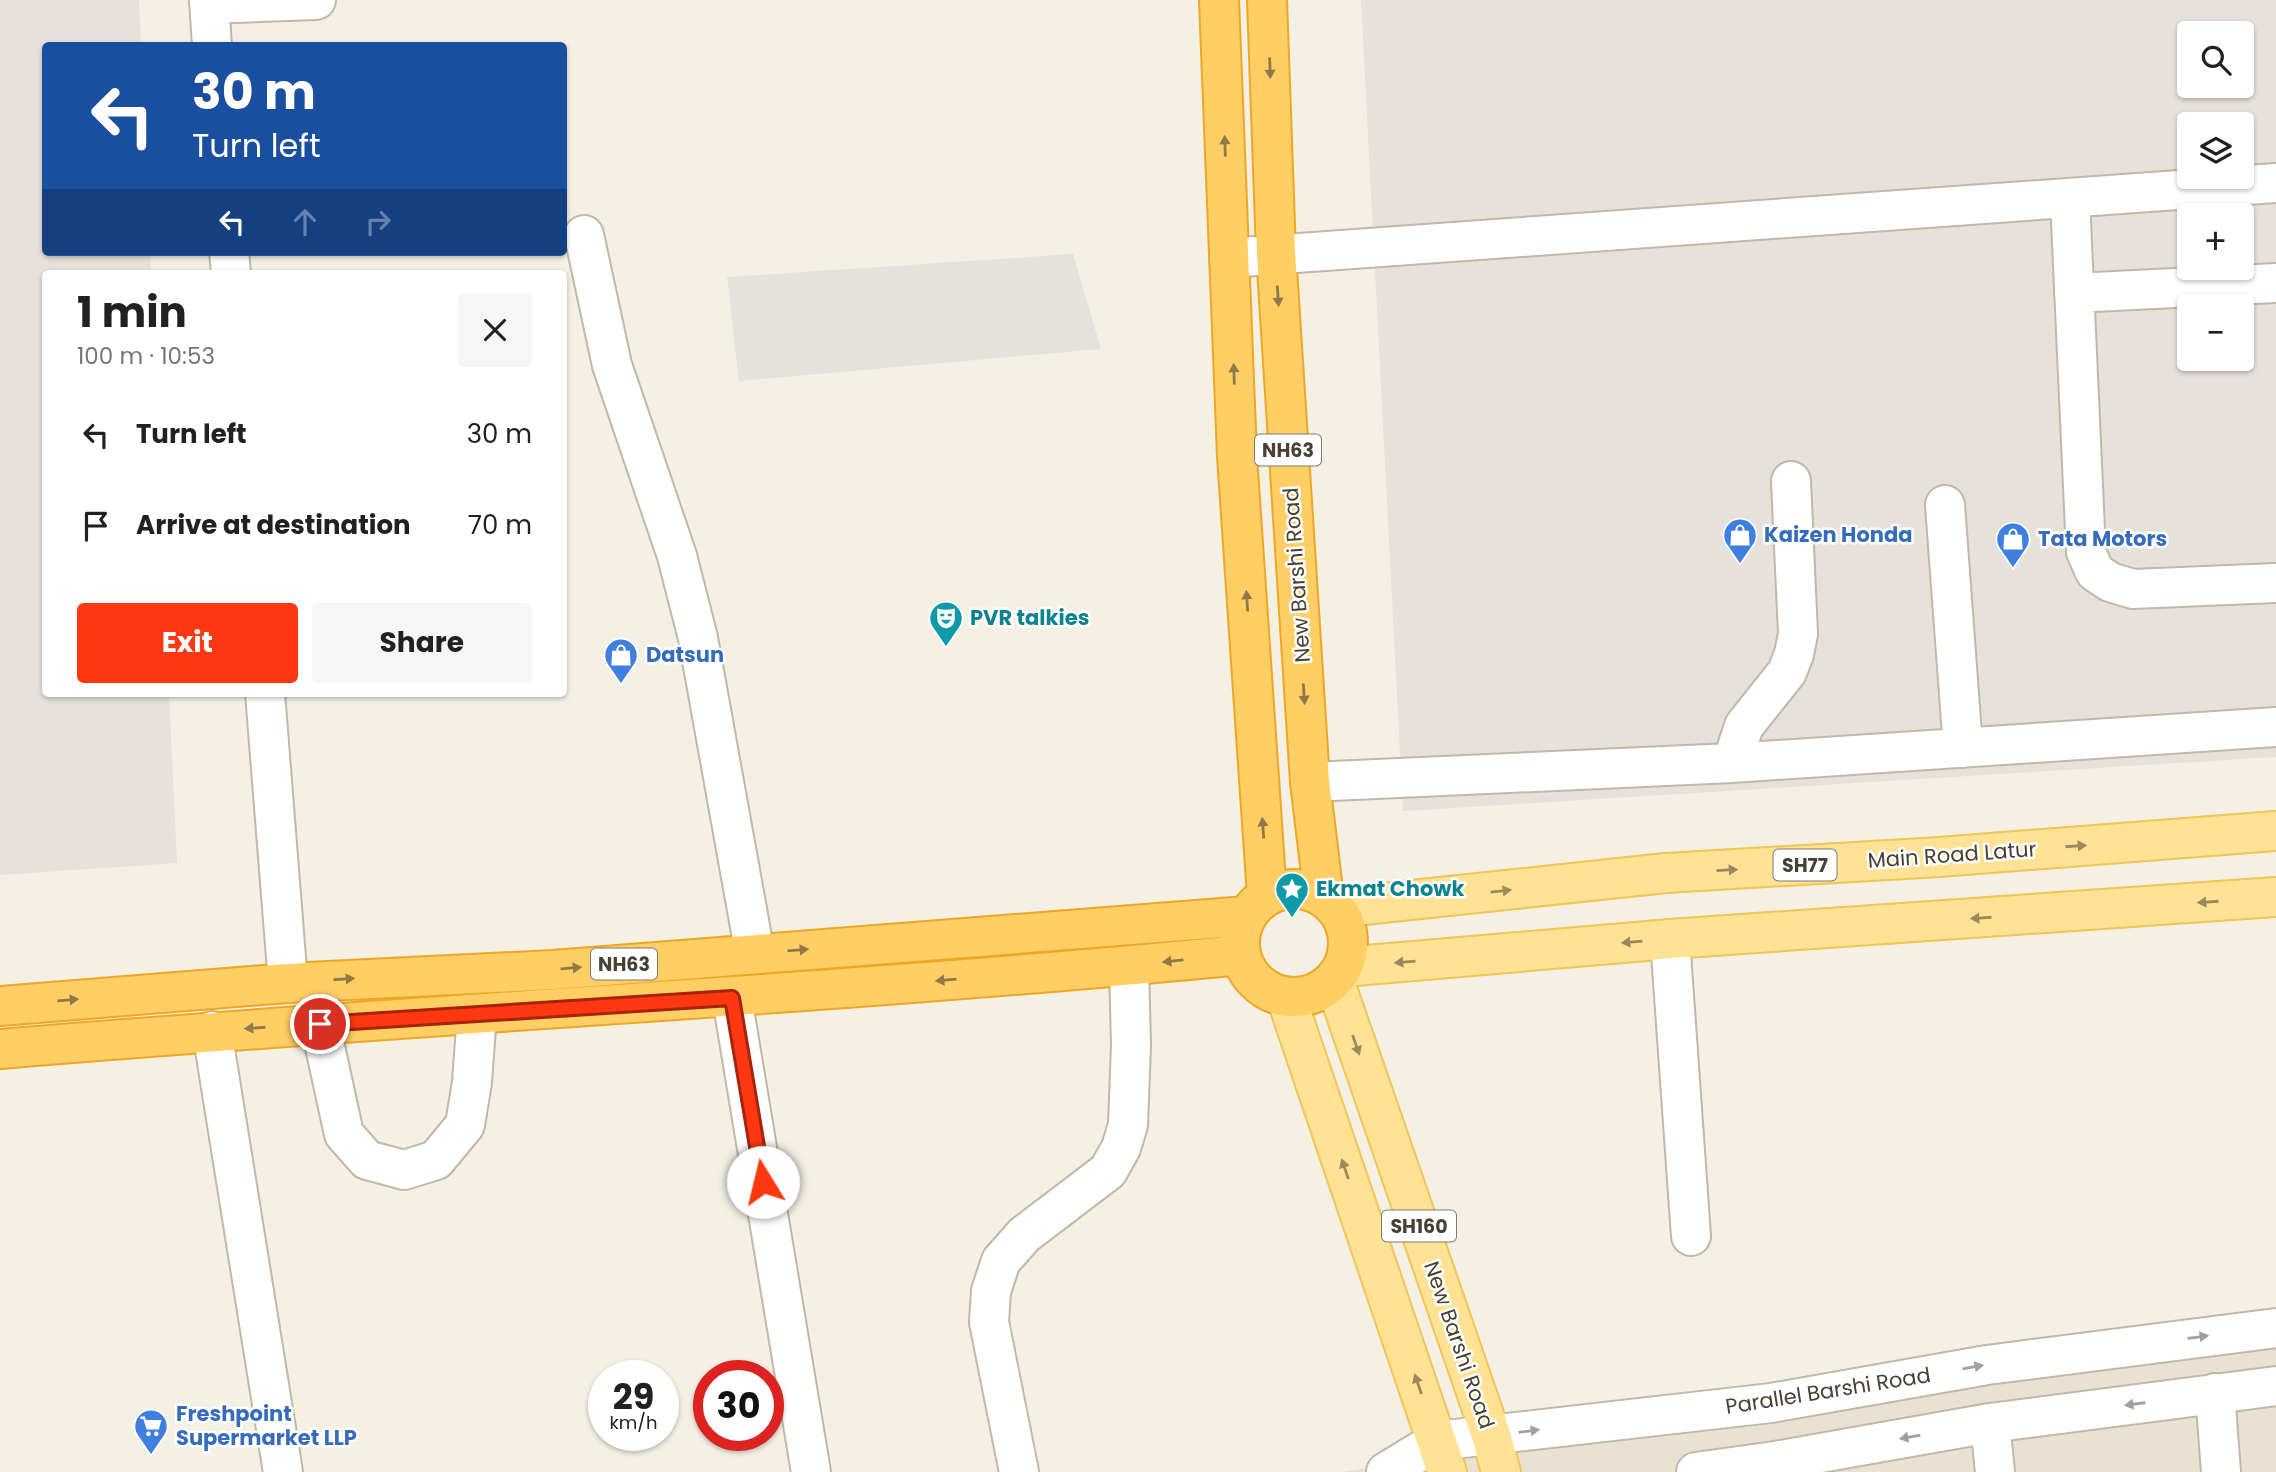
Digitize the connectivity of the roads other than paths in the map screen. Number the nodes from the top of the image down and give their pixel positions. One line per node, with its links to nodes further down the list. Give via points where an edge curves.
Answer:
1 (316, 0): 4 (street)
2 (1219, 0): 10 (highway, NH63, one-way to 2)
3 (1267, 0): 9 (highway, New Barshi Road / NH63, one-way to 9)
4 (209, 2): 5 (street)
5 (212, 42)
6 (2276, 183): 7 (street)
7 (2070, 199): 9 (street); 12 (street)
8 (584, 236): 26 (street, via 612,365 677,556 698,638)
9 (1276, 254): 10 (street); 20 (highway, New Barshi Road / NH63, one-way to 20)
10 (1229, 258): 24 (highway, NH63, one-way to 10)
11 (2276, 283): 12 (street)
12 (2074, 293): 15 (street, via 2087,552 2095,572 2133,589)
13 (1791, 481): 19 (street, via 1798,634 1794,654 1787,671 1744,726)
14 (1945, 505): 18 (street)
15 (2276, 583)
16 (265, 697): 30 (street)
17 (2276, 727): 18 (street)
18 (1963, 748): 19 (street)
19 (1732, 763): 20 (street)
20 (1310, 782): 23 (highway, New Barshi Road / NH63)
21 (2276, 831): 23 (main road, Main Road Latur / SH77, one-way to 21, via 1666,873)
22 (2276, 897): 25 (main road, one-way to 25)
23 (1330, 903): 24 (highway, NH63, via 1295,890 1281,891); 29 (highway, NH63, via 1348,936 1348,952)
24 (1257, 906): 26 (highway, NH63, one-way to 24); 27 (highway, NH63, via 1240,935)
25 (1670, 939): 29 (main road, one-way to 29); 38 (street)
26 (755, 954): 30 (highway, NH63, one-way to 26)
27 (1241, 955): 28 (highway, NH63, one-way to 28); 31 (highway, via 1257,983)
28 (1129, 966): 32 (highway, NH63, one-way to 32); 48 (street, via 1131,1059 1128,1125 1121,1149 1108,1171 1024,1235 1000,1261 991,1291 989,1322)
29 (1338, 974): 31 (highway, via 1312,995); 43 (main road, New Barshi Road / SH160, one-way to 43)
30 (288, 983): 33 (highway, NH63, one-way to 30)
31 (1286, 997): 44 (main road, SH160, one-way to 31)
32 (732, 998): 34 (highway, NH63); 47 (street)
33 (0, 1006)
34 (477, 1014): 35 (highway, NH63); 35 (street, via 465,1125 436,1160 404,1170 367,1160 344,1134)
35 (320, 1024): 36 (highway, NH63, one-way to 36)
36 (212, 1031): 37 (highway, NH63); 46 (street)
37 (0, 1049)
38 (1692, 1236)
39 (2276, 1328): 43 (street, Parallel Barshi Road, one-way to 39, via 1770,1403 1987,1365)
40 (2276, 1386): 41 (street)
41 (2216, 1393): 42 (street, one-way to 42); 53 (street)
42 (1990, 1423): 45 (street, one-way to 45); 52 (street)
43 (1491, 1435): 44 (street, Parallel Barshi Road); 50 (main road, New Barshi Road / SH160)
44 (1442, 1457): 49 (street, Parallel Barshi Road)
45 (1775, 1466): 51 (street)
46 (283, 1472)
47 (811, 1472)
48 (1019, 1472)
49 (1386, 1472)
50 (1501, 1472)
51 (1696, 1472)
52 (1995, 1472)
53 (2221, 1472)

